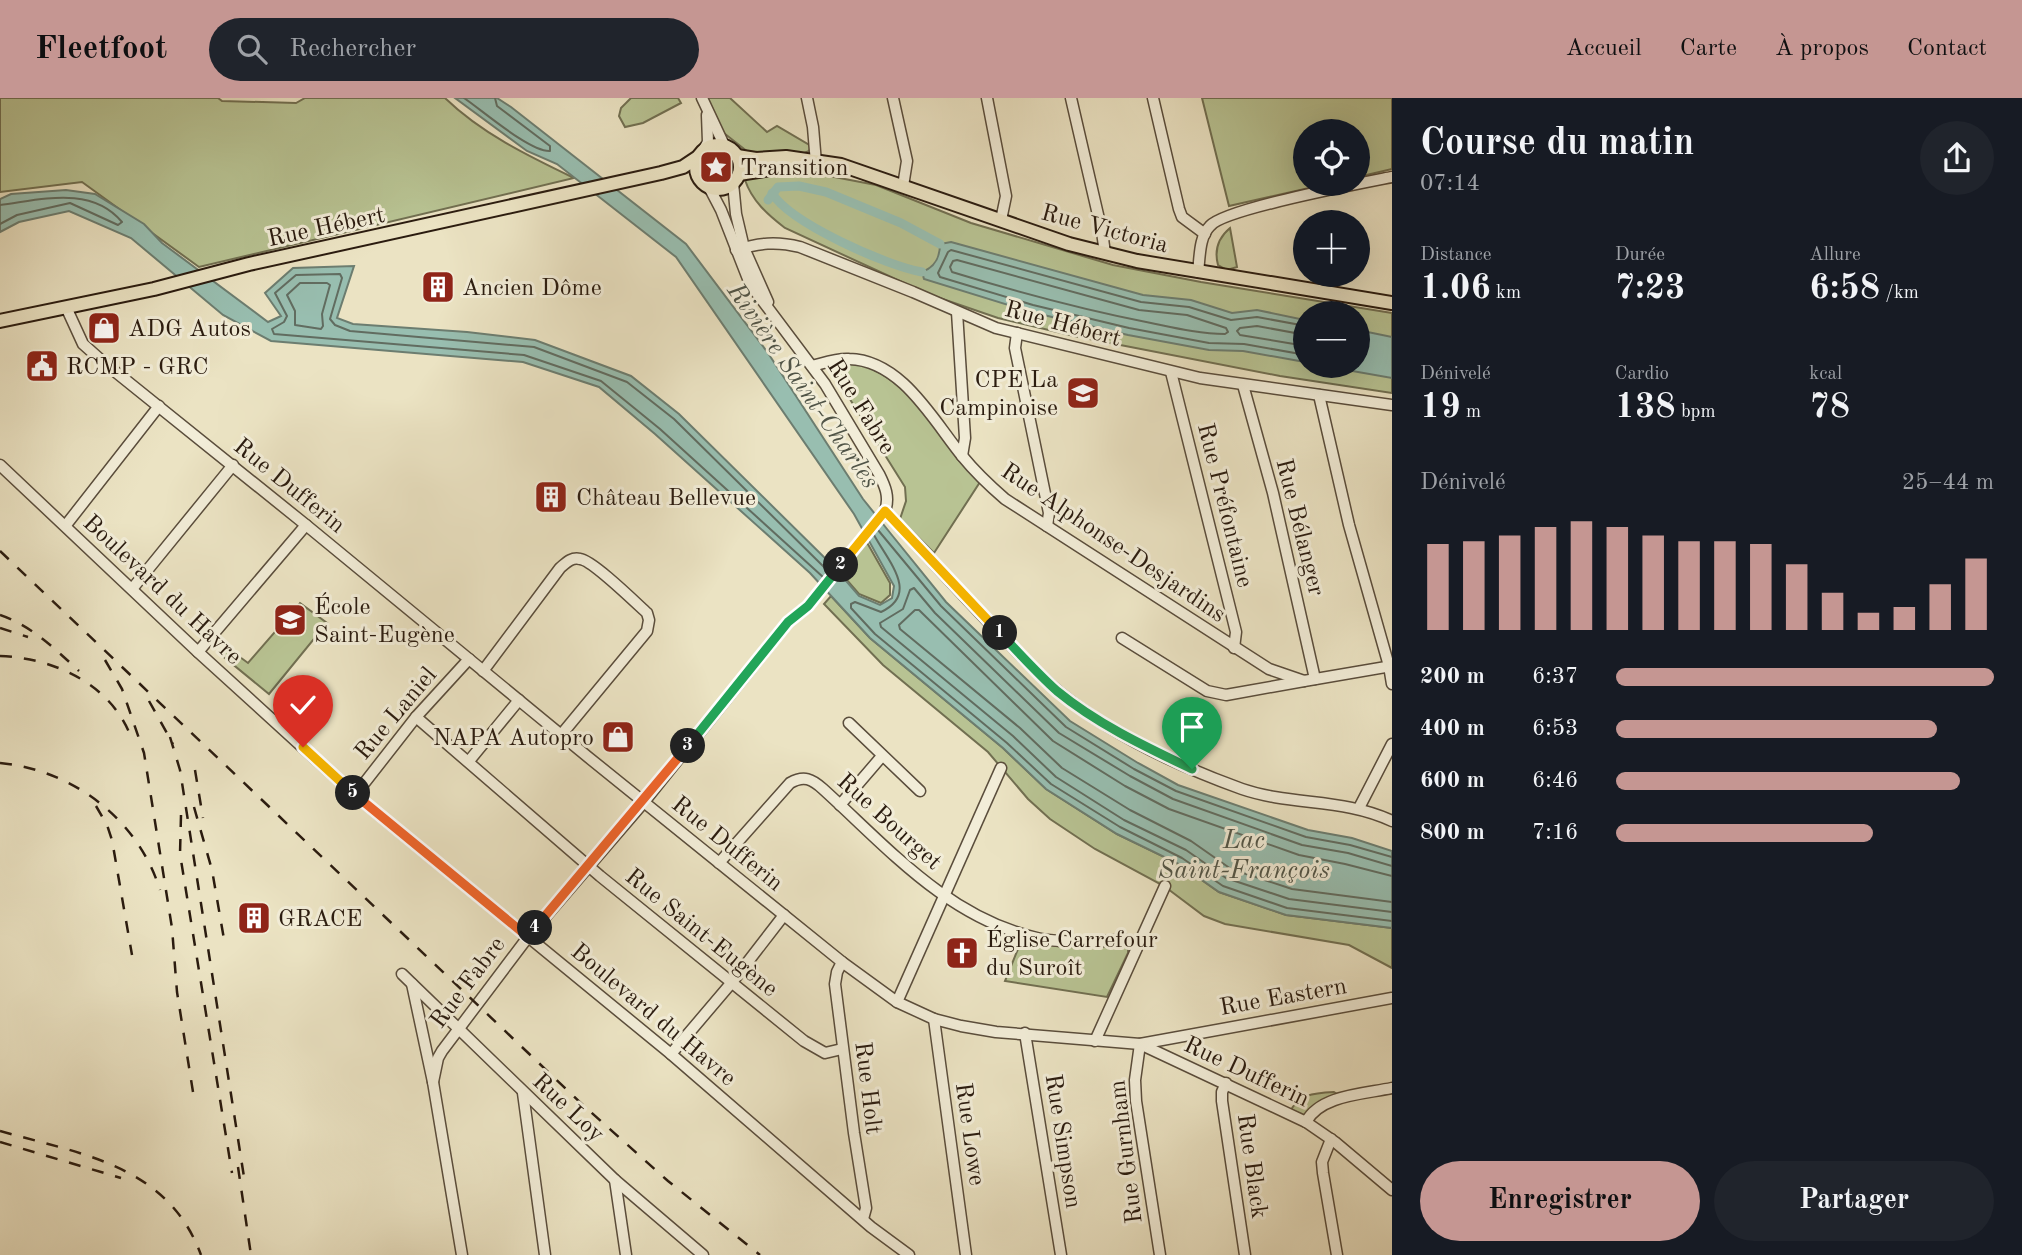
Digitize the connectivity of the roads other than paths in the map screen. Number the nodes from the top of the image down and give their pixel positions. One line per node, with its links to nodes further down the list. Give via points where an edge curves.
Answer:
1 (807, 98): 10 (street)
2 (893, 98): 15 (street, via 906,161)
3 (987, 98): 16 (street, via 1006,196)
4 (1071, 98): 19 (street)
5 (1153, 98): 17 (street, via 1182,217)
6 (705, 103): 7 (street); 8 (street, via 708,142)
7 (725, 147): 8 (main road, via 714,146); 9 (main road)
8 (701, 154): 11 (main road, Rue Hébert, via 683,167); 14 (main road, via 696,168)
9 (737, 156): 10 (main road, Rue Victoria); 13 (main road)
10 (816, 163): 13 (main road, Rue Victoria); 15 (main road, Rue Victoria, via 841,165)
11 (661, 173): 14 (main road, Rue Hébert); 22 (main road, Rue Hébert)
12 (1392, 177): 17 (street, via 1238,212 1218,219)
13 (736, 178): 14 (main road, via 722,189); 18 (street, Rue Fabre)
14 (704, 183): 18 (street, Rue Fabre)
15 (904, 186): 16 (main road, Rue Victoria)
16 (1001, 220): 19 (main road, Rue Victoria)
17 (1205, 234): 20 (street)
18 (740, 249): 23 (street, Rue Hébert, via 762,242 800,247); 26 (street, Rue Fabre, via 770,309)
19 (1105, 253): 20 (main road, Rue Victoria)
20 (1198, 272): 21 (main road, Rue Victoria)
21 (1392, 303)
22 (66, 307): 24 (main road, Rue Hébert); 31 (street, Rue Dufferin, via 83,344)
23 (957, 312): 25 (street, Rue Hébert); 32 (street, via 965,438)
24 (0, 321)
25 (1017, 333): 27 (street, Rue Hébert); 38 (street, via 1015,348 1049,513)
26 (812, 366): 32 (street, Rue Alphonse-Desjardins, via 849,359 868,362 891,374 907,385); 35 (street, Rue Fabre, via 879,474 888,498)
27 (1171, 372): 28 (street, Rue Hébert); 41 (street, Rue Préfontaine, via 1236,632)
28 (1243, 385): 29 (street, Rue Hébert); 46 (street, Rue Bélanger)
29 (1319, 396): 30 (street, Rue Hébert); 44 (street, via 1349,525)
30 (1392, 405)
31 (159, 406): 34 (street, Rue Dufferin); 37 (street)
32 (962, 456): 38 (street, Rue Alphonse-Desjardins, via 988,485)
33 (0, 465): 37 (street, Boulevard du Havre)
34 (233, 465): 36 (street, Rue Dufferin); 39 (street)
35 (885, 511): 61 (street, Rue Fabre, via 808,606 788,622); 63 (street, via 1057,691 1087,713 1159,753 1243,789 1274,799)
36 (306, 525): 42 (street); 43 (street, Rue Dufferin)
37 (66, 526): 39 (street, Boulevard du Havre)
38 (1046, 526): 41 (street, Rue Alphonse-Desjardins)
39 (132, 589): 42 (street, Boulevard du Havre)
40 (1122, 638): 47 (street, via 1207,691 1226,695)
41 (1234, 648): 47 (street, Rue Alphonse-Desjardins, via 1269,669)
42 (198, 652): 60 (street, Boulevard du Havre)
43 (469, 659): 45 (street, Rue Dufferin); 50 (street, Rue Laniel)
44 (1391, 666): 46 (street, Rue Alphonse-Desjardins); 48 (street)
45 (483, 671): 49 (street, Rue Dufferin); 52 (street, via 570,559 582,559 647,613 647,631)
46 (1315, 679): 47 (street, Rue Alphonse-Desjardins)
47 (1304, 681)
48 (1392, 684)
49 (519, 700): 52 (street, Rue Dufferin); 55 (street)
50 (416, 717): 55 (street, Rue Saint-Eugène); 60 (street, Rue Laniel)
51 (849, 723): 54 (street)
52 (561, 736): 61 (street, Rue Dufferin)
53 (1392, 744): 57 (street)
54 (882, 756): 59 (street); 62 (street)
55 (469, 761): 66 (street, Rue Saint-Eugène)
56 (1001, 768): 68 (street)
57 (1378, 771): 58 (street); 63 (street)
58 (1392, 772)
59 (919, 791)
60 (355, 795): 70 (street, Boulevard du Havre)
61 (644, 802): 65 (street, Rue Dufferin); 66 (street, Rue Fabre)
62 (840, 804): 65 (street, Rue Bourget, via 813,781 797,778); 68 (street, Rue Bourget)
63 (1359, 808): 64 (street)
64 (1392, 821)
65 (719, 863): 69 (street, Rue Dufferin)
66 (589, 865): 70 (street, Rue Fabre); 74 (street, Rue Saint-Eugène)
67 (1164, 886): 71 (street)
68 (944, 896): 71 (street, Rue Bourget, via 1000,927 1034,937); 77 (street)
69 (784, 915): 72 (street, Rue Dufferin); 74 (street)
70 (528, 937): 79 (street, Rue Fabre); 84 (street, Boulevard du Havre)
71 (1139, 943): 81 (street)
72 (842, 962): 77 (street, Rue Dufferin); 83 (street, Rue Holt, via 835,984)
73 (401, 974): 75 (street, Rue Loy)
74 (732, 983): 83 (street, Rue Saint-Eugène, via 813,1048 825,1053); 84 (street)
75 (412, 984): 79 (street, Rue Loy); 85 (street)
76 (1392, 998): 82 (street, Rue Eastern)
77 (897, 1002): 78 (street, Rue Dufferin)
78 (934, 1019): 80 (street, Rue Dufferin); 99 (street, Rue Lowe)
79 (458, 1029): 85 (street, Rue Fabre, via 438,1058); 88 (street, Rue Loy)
80 (1026, 1033): 81 (street, Rue Dufferin); 100 (street, Rue Simpson)
81 (1095, 1041): 82 (street, Rue Dufferin)
82 (1140, 1044): 86 (street, Rue Dufferin); 101 (street, Rue Gurnham, via 1136,1101)
83 (842, 1049): 93 (street, Rue Holt, via 866,1208)
84 (671, 1054): 93 (street, Boulevard du Havre)
85 (433, 1082): 94 (street, Rue Fabre)
86 (1226, 1083): 89 (street, Rue Dufferin); 102 (street, Rue Black, via 1222,1101)
87 (1392, 1088): 89 (street, via 1325,1102)
88 (523, 1094): 91 (street, Rue Loy); 95 (street)
89 (1306, 1122): 90 (street, Rue Dufferin)
90 (1331, 1139): 92 (street, Rue Dufferin); 103 (street, via 1322,1162)
91 (615, 1180): 96 (street); 97 (street, Rue Loy)
92 (1392, 1190)
93 (863, 1219): 98 (street, Boulevard du Havre)
94 (462, 1255)
95 (545, 1255)
96 (626, 1255)
97 (703, 1255)
98 (909, 1255)
99 (966, 1255)
100 (1061, 1255)
101 (1160, 1255)
102 (1245, 1255)
103 (1337, 1255)

